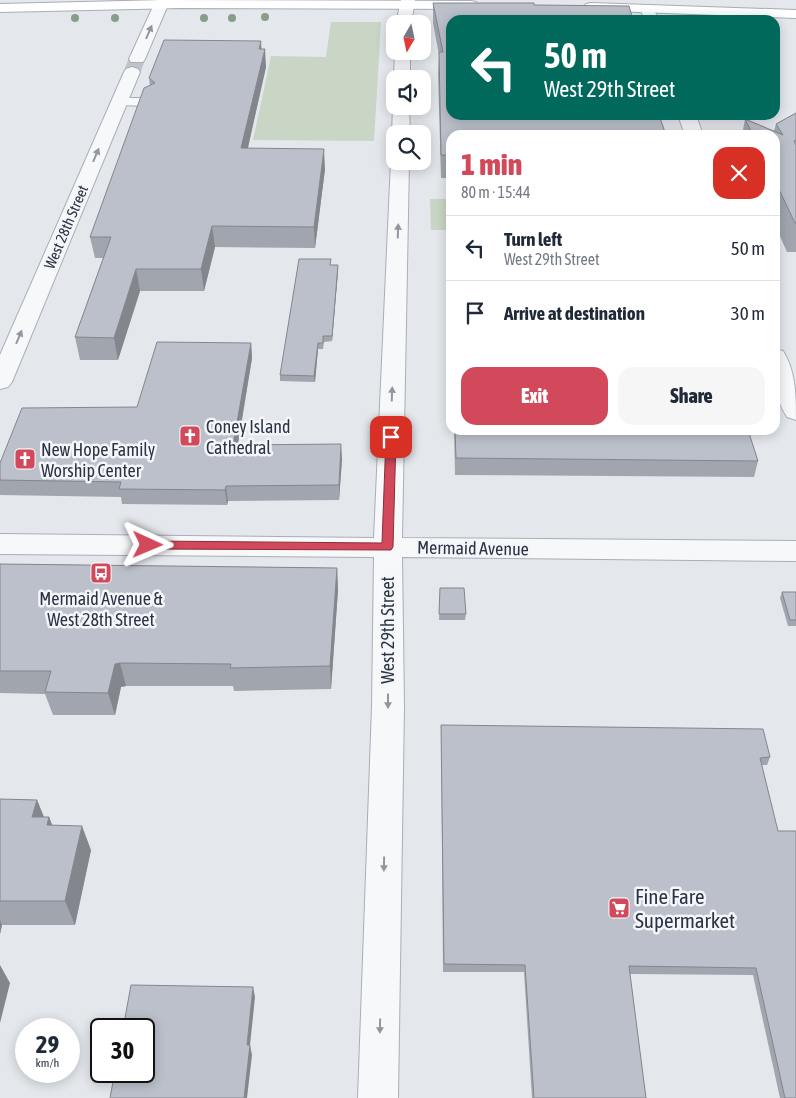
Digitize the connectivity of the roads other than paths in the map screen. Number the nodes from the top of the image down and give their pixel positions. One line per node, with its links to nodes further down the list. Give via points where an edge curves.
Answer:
1 (162, 2): 2 (main road); 5 (main road); 9 (street, West 28th Street, one-way to 1)
2 (408, 2): 3 (main road); 8 (street)
3 (484, 5)
4 (574, 7): 6 (main road)
5 (0, 8)
6 (650, 14): 7 (main road)
7 (796, 14)
8 (405, 15)
9 (119, 102): 10 (lane); 13 (street, West 28th Street, one-way to 9)
10 (150, 102)
11 (400, 170): 16 (street, West 29th Street, one-way to 11)
12 (780, 369): 14 (street)
13 (0, 382)
14 (796, 412)
15 (0, 544): 16 (street, Mermaid Avenue)
16 (387, 547): 17 (street, Mermaid Avenue); 18 (street, West 29th Street, one-way to 18, via 388,706)
17 (796, 551)
18 (378, 1098)

